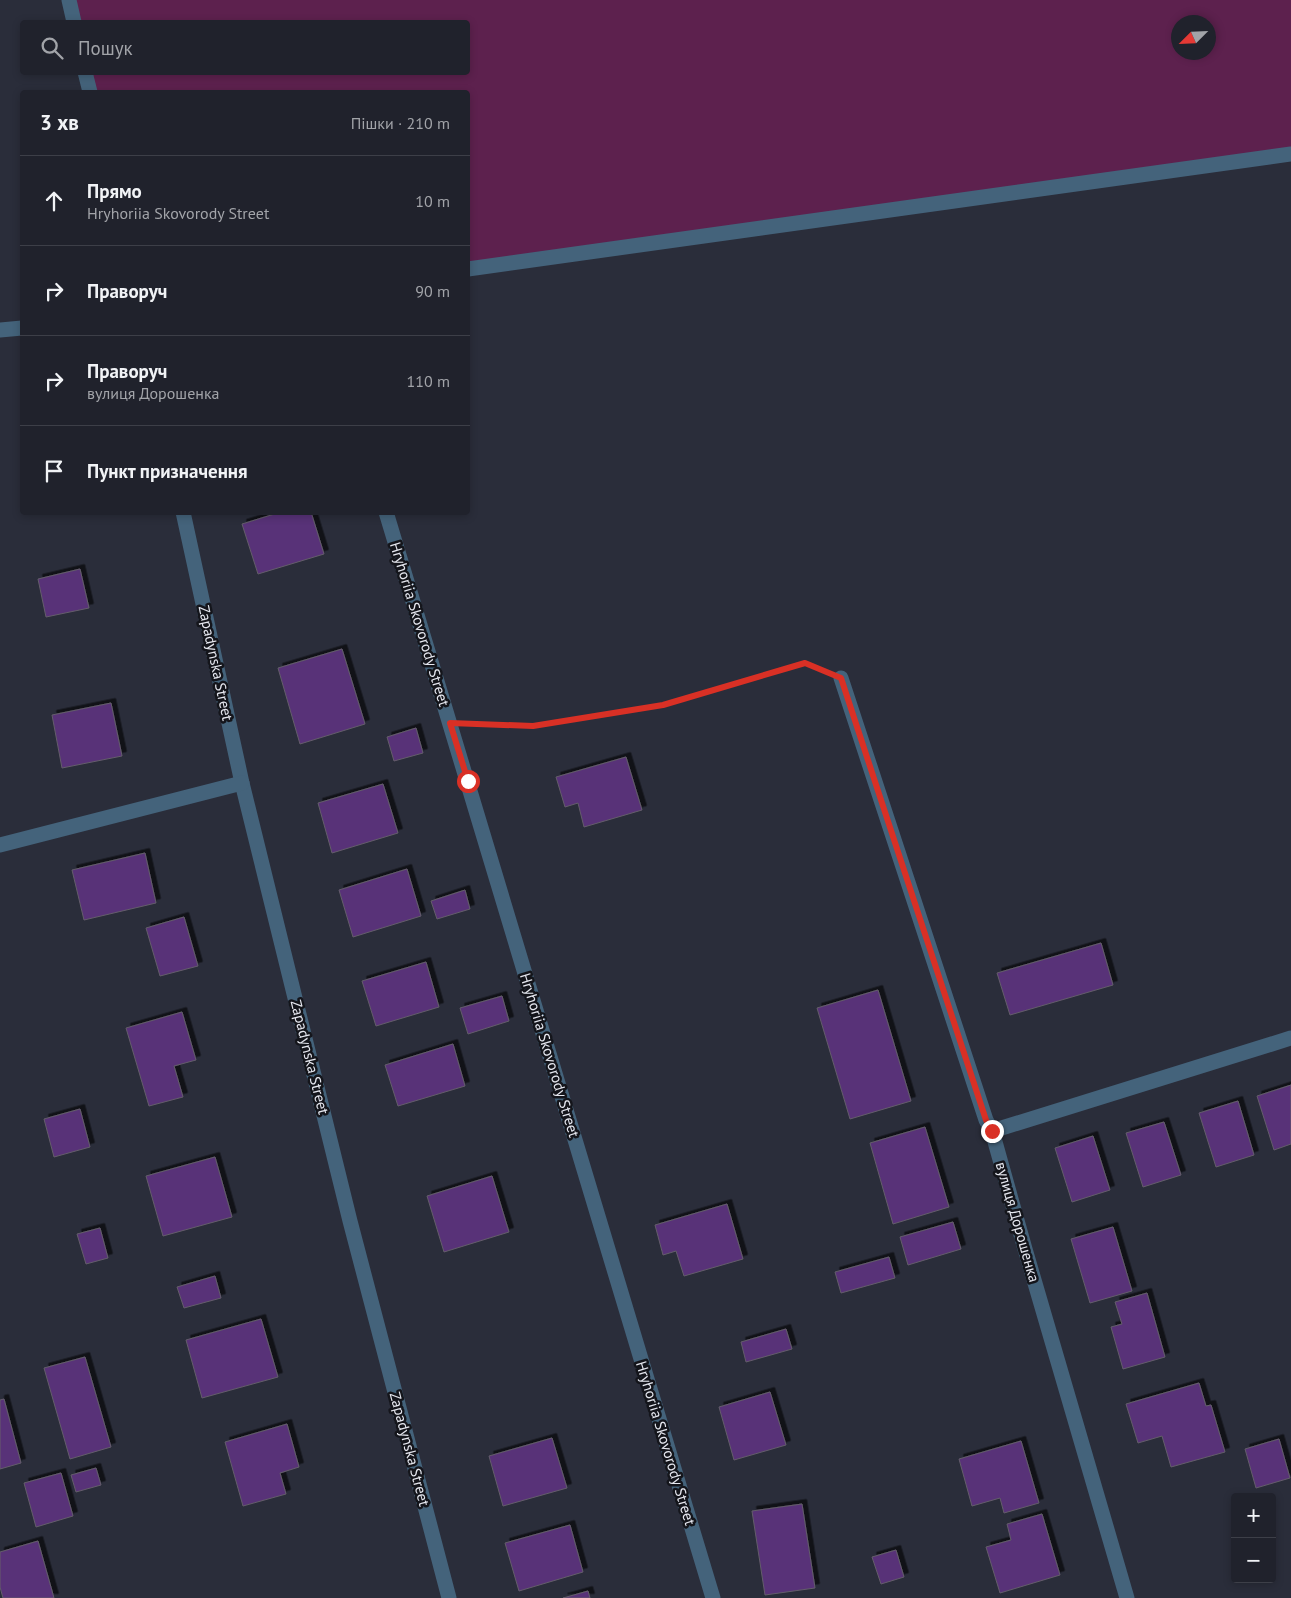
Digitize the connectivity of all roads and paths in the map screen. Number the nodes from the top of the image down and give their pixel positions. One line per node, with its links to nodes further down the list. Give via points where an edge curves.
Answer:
1 (69, 0): 2 (street)
2 (74, 20)
3 (86, 75): 4 (street)
4 (90, 90)
5 (1291, 154): 6 (street)
6 (470, 269)
7 (20, 328): 8 (street)
8 (0, 330)
9 (184, 515): 13 (street, Zapadynska Street)
10 (387, 515): 12 (street, Hryhoriia Skovorody Street)
11 (841, 678): 12 (path, via 805,663 663,705 533,726); 16 (street, вулиця Дорошенка)
12 (450, 723): 18 (street, Hryhoriia Skovorody Street)
13 (242, 783): 14 (street); 17 (street, Zapadynska Street, via 350,1221)
14 (0, 845)
15 (1291, 1038): 16 (street)
16 (992, 1131): 19 (street, вулиця Дорошенка)
17 (449, 1598)
18 (713, 1598)
19 (1127, 1598)

